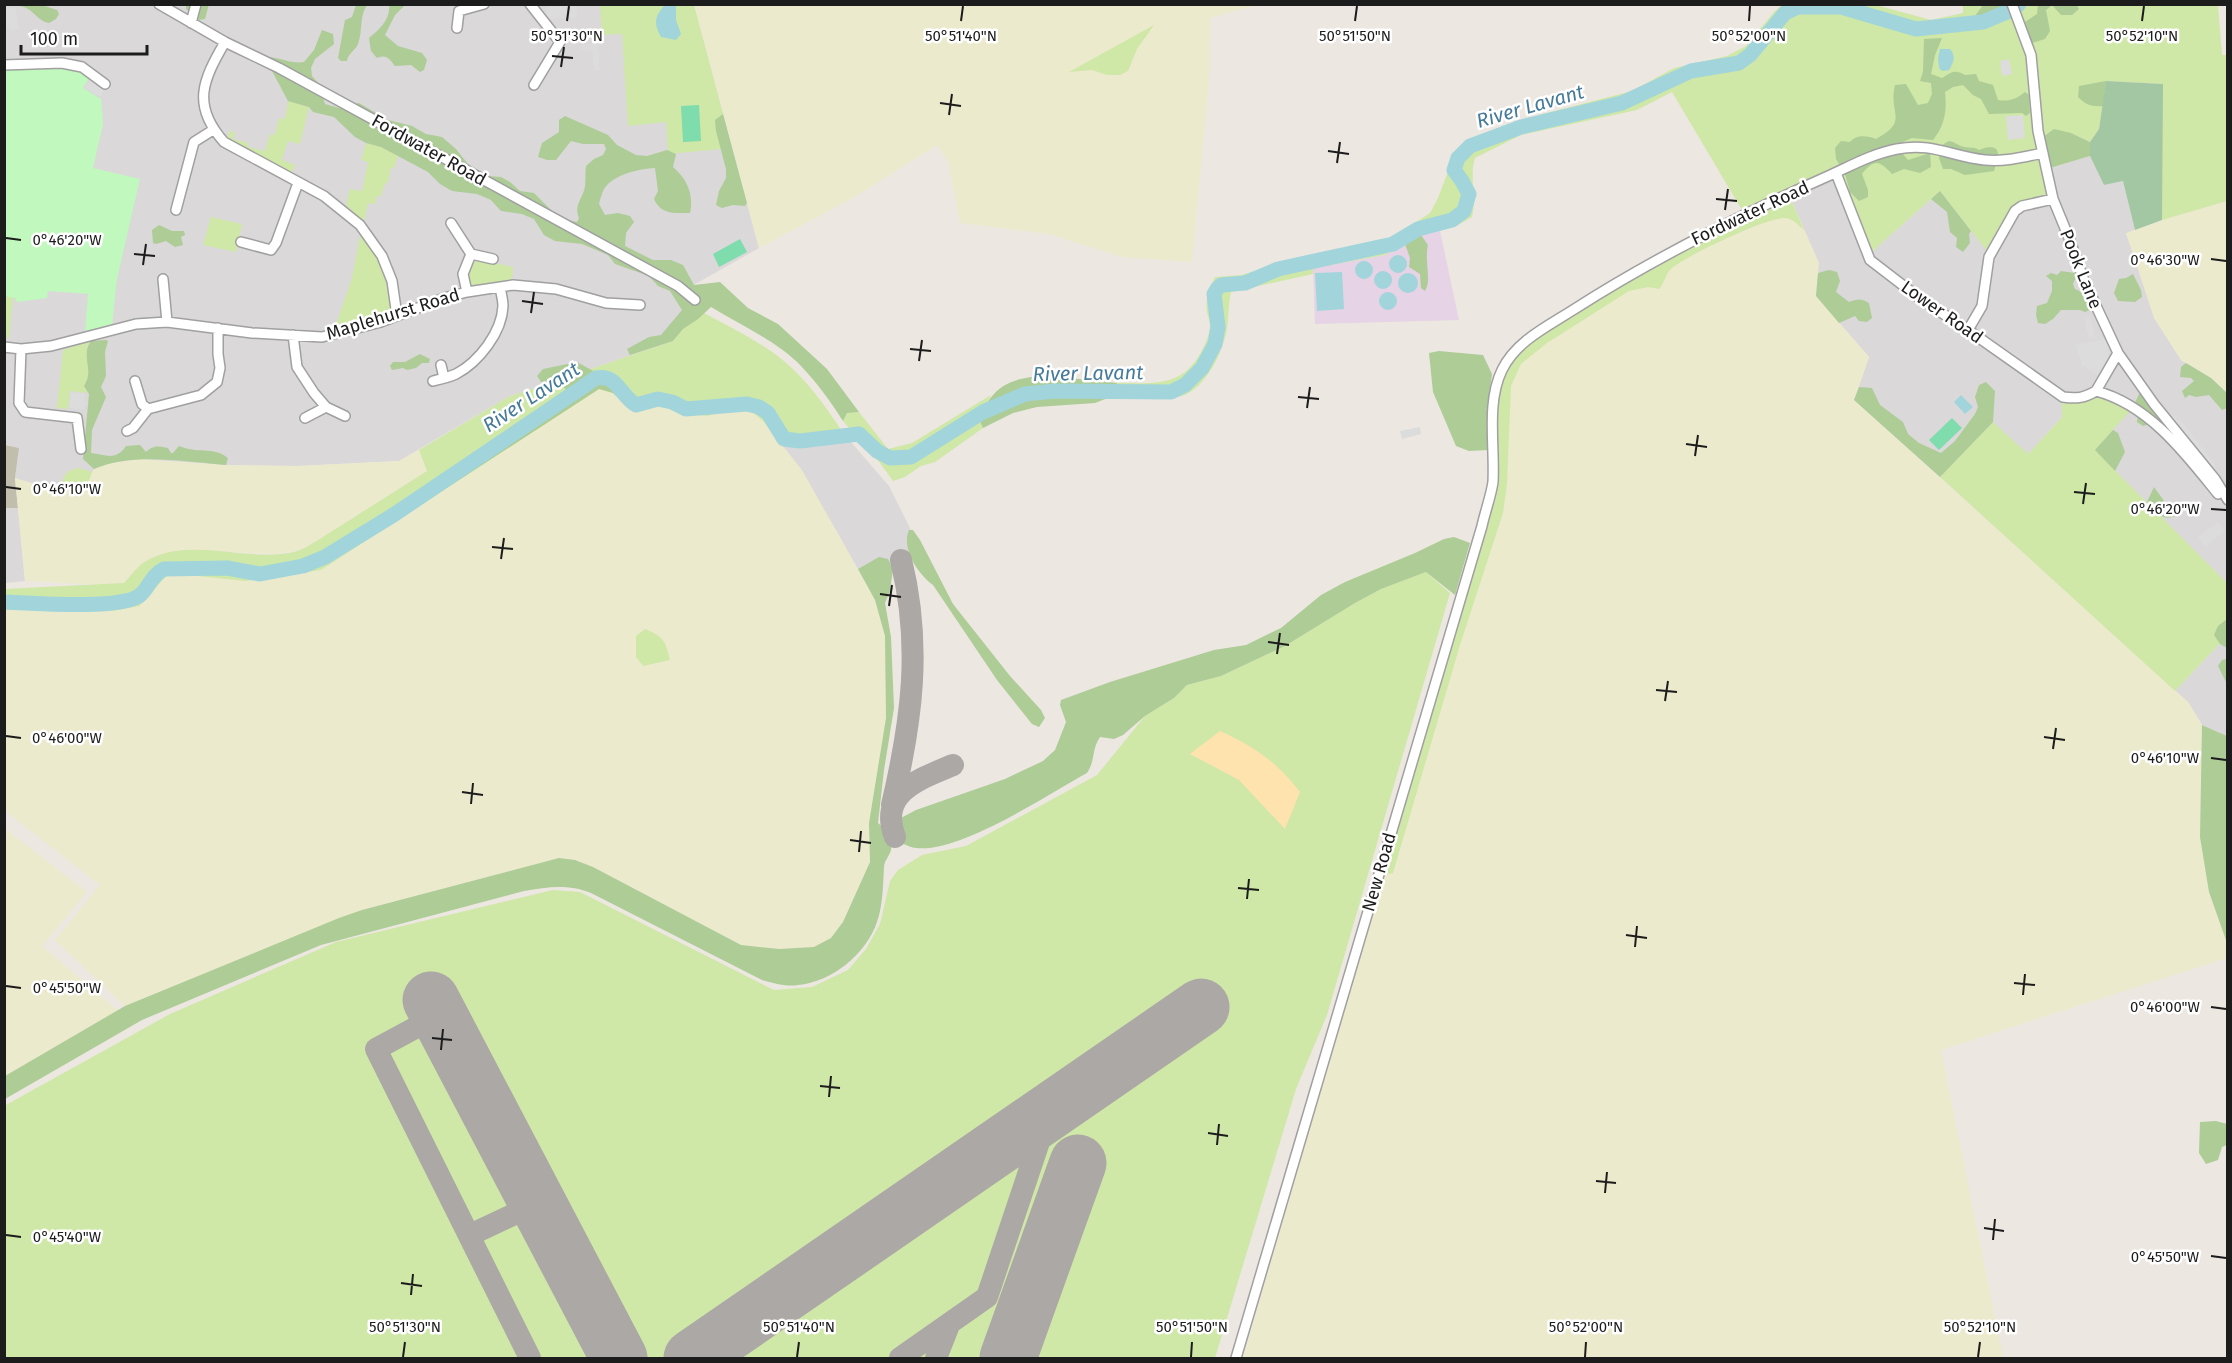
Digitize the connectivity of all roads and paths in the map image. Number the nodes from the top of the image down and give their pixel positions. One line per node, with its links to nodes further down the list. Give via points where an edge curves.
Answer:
1 (159, 4): 6 (street, Fordwater Road)
2 (196, 4): 6 (street)
3 (484, 4): 7 (street, via 459,11)
4 (530, 4): 11 (street, via 560,42)
5 (2014, 9): 13 (street, Pook Lane, via 2031,55)
6 (191, 23): 8 (street, Fordwater Road)
7 (457, 28)
8 (225, 42): 12 (street, via 209,69 203,89 203,106); 27 (street, Fordwater Road, via 678,286)
9 (4, 65): 10 (street, via 62,63 82,67)
10 (105, 84)
11 (534, 85)
12 (213, 130): 15 (street, via 224,142); 17 (street, via 194,142)
13 (2043, 153): 14 (street, Fordwater Road, via 2004,161 1984,160 1918,146 1868,157); 16 (street, Pook Lane)
14 (1836, 173): 32 (street, Lower Road, via 1870,260); 41 (street, Fordwater Road, via 1752,209 1636,270 1532,336 1513,353)
15 (298, 183): 19 (street, via 271,250); 29 (street, via 324,196 360,225 382,256 392,281)
16 (2053, 199): 32 (street, via 2015,211 1989,258 1981,312); 36 (street, Pook Lane, via 2083,278)
17 (176, 210)
18 (451, 223): 20 (street)
19 (241, 242)
20 (471, 254): 21 (street); 26 (street, via 463,274)
21 (493, 259)
22 (163, 279): 25 (street)
23 (500, 287): 26 (street, Maplehurst Road); 28 (street, Maplehurst Road, via 556,289 606,303); 38 (street, via 503,306 485,349 471,363)
24 (175, 290): 25 (street)
25 (164, 291): 30 (street)
26 (468, 292): 29 (street, Maplehurst Road)
27 (695, 300)
28 (640, 305)
29 (397, 316): 33 (street, Maplehurst Road, via 322,338)
30 (167, 322): 31 (street, Maplehurst Road); 35 (street, Maplehurst Road, via 136,324 51,346)
31 (218, 328): 33 (street, Maplehurst Road); 44 (street, via 217,382 201,395)
32 (1968, 330): 42 (street, Lower Road, via 2063,397 2076,399)
33 (293, 335): 43 (street, via 297,367)
34 (4, 347): 35 (street, Maplehurst Road)
35 (21, 349): 48 (street, via 19,403 25,411 77,417)
36 (2118, 353): 42 (street); 49 (street, Pook Lane)
37 (441, 365): 38 (street)
38 (444, 378): 40 (street)
39 (135, 381): 44 (street, via 142,404)
40 (434, 381)
41 (1497, 382): 50 (street, New Road, via 1492,484 1482,526)
42 (2096, 391): 49 (street, via 2119,398 2159,426 2220,496)
43 (326, 407): 45 (street); 46 (street)
44 (148, 409): 47 (street)
45 (345, 416)
46 (305, 418)
47 (127, 431)
48 (81, 450)
49 (2227, 499)
50 (1236, 1359)

